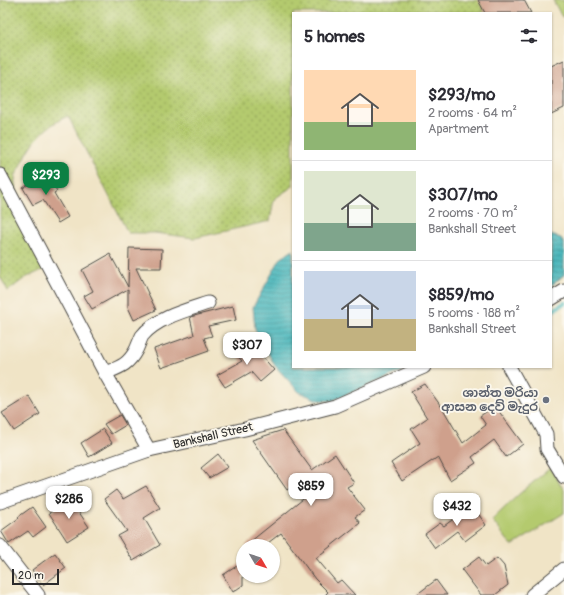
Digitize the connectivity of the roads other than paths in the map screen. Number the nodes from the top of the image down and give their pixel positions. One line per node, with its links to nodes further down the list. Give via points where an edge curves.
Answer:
1 (0, 175): 7 (street)
2 (564, 290): 3 (street)
3 (552, 298)
4 (208, 303): 7 (street, via 160,321 143,336 124,366)
5 (422, 368): 8 (street, Bankshall Street, via 335,406)
6 (510, 368): 9 (street, via 546,434 548,449)
7 (105, 373): 8 (street)
8 (149, 450): 10 (street, Bankshall Street)
9 (564, 477)
10 (0, 502)
11 (0, 546): 13 (street)
12 (564, 569): 14 (street)
13 (38, 595)
14 (532, 595)

